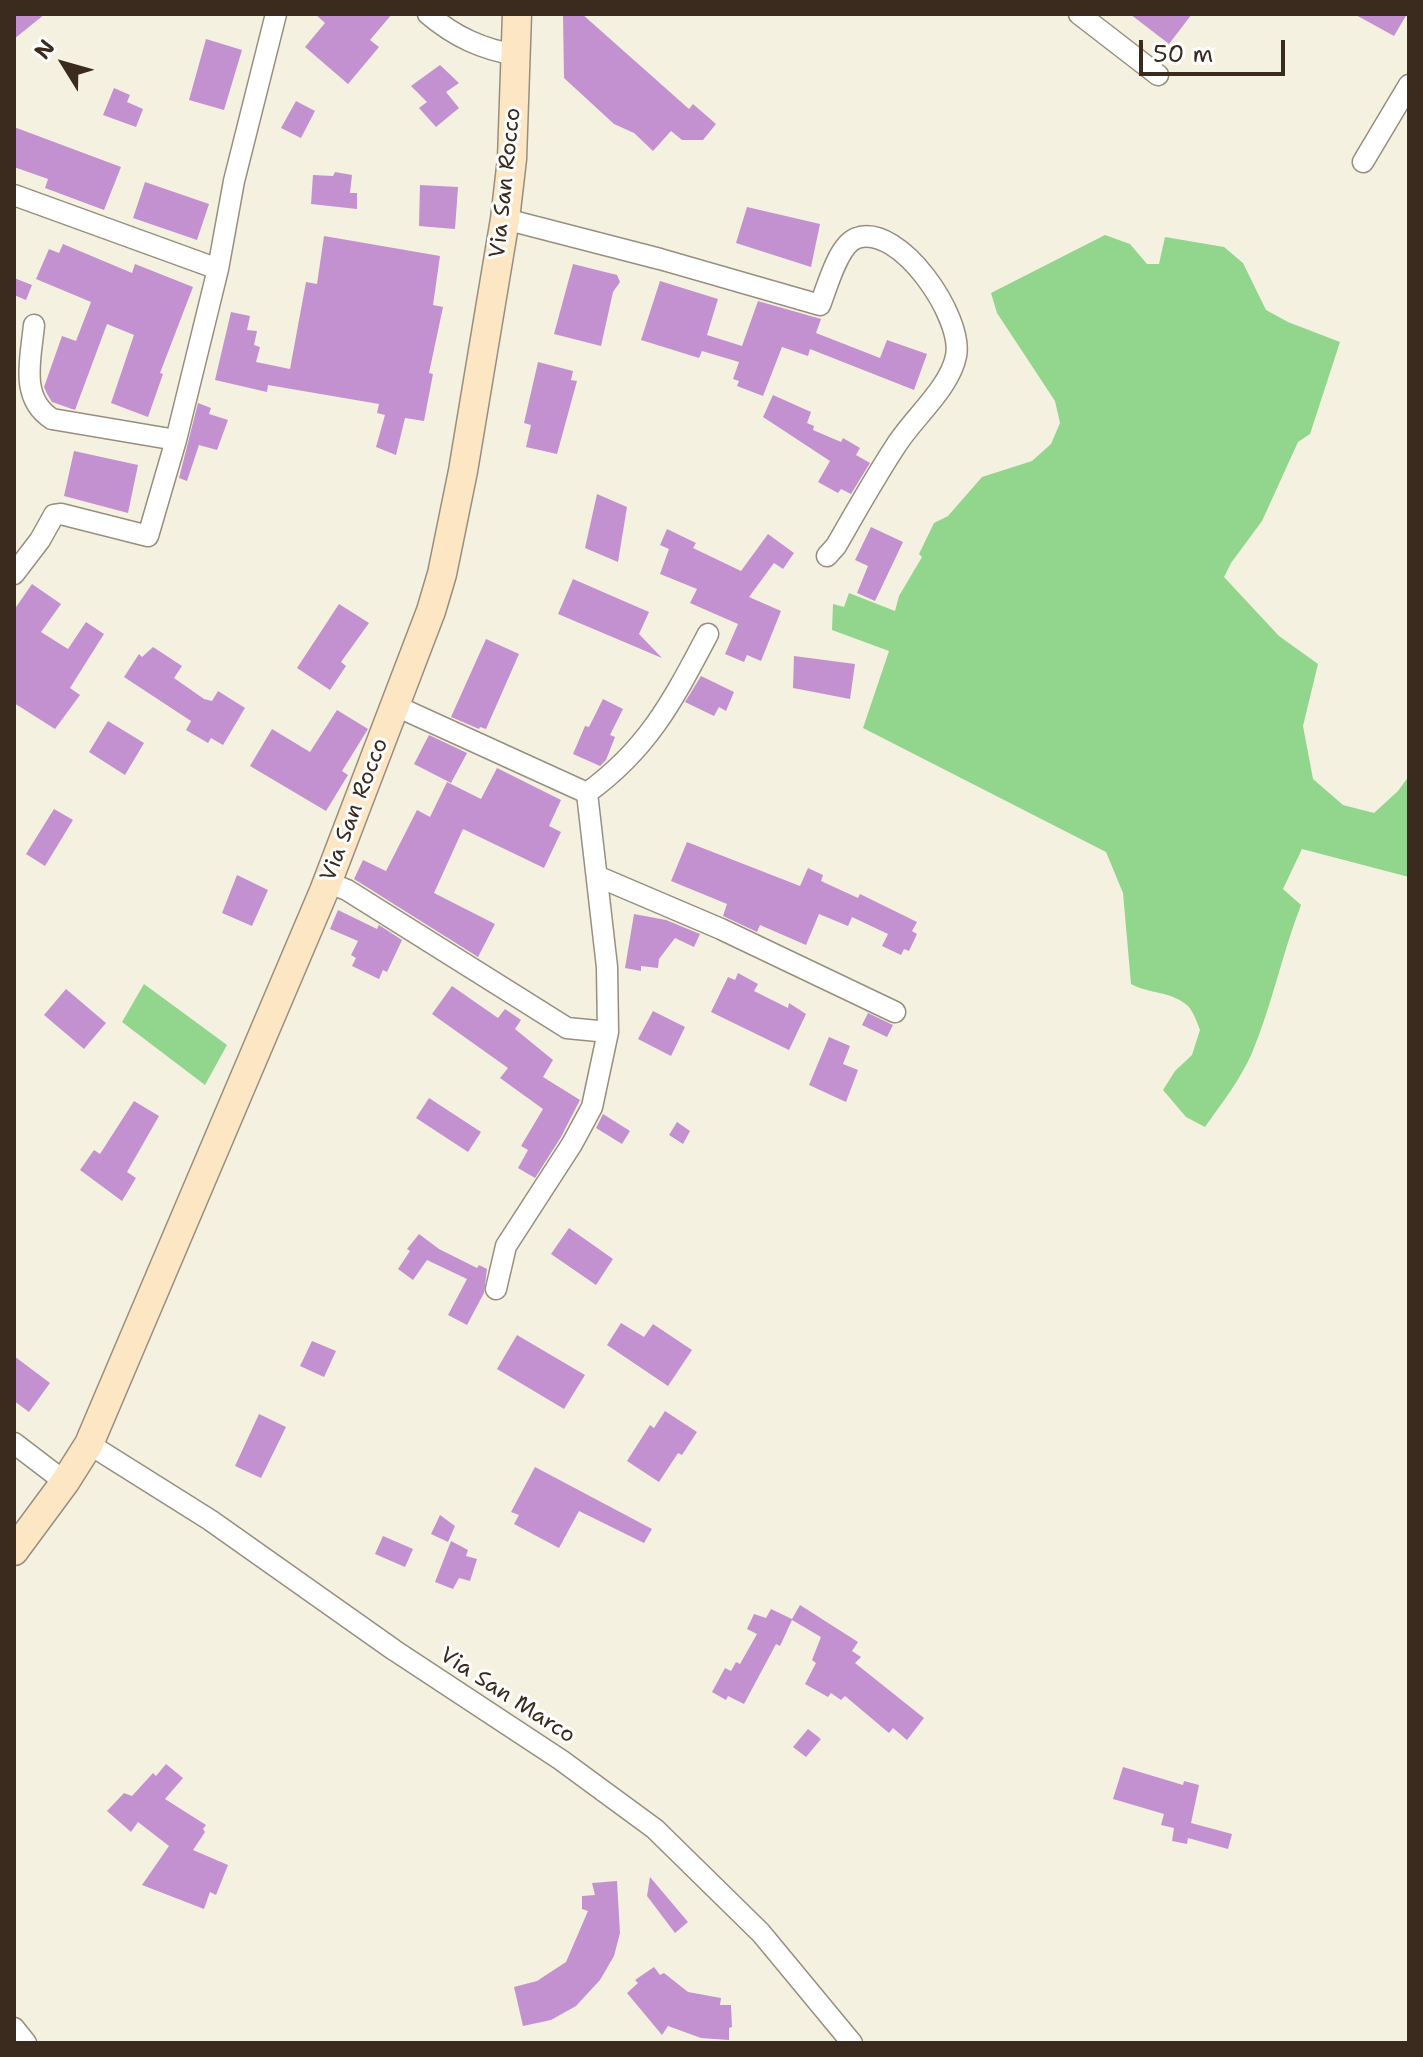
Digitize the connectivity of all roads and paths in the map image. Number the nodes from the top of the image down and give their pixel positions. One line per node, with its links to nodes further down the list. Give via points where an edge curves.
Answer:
1 (276, 14): 11 (street)
2 (428, 14): 5 (street, via 487,50)
3 (517, 14): 5 (street, Via San Rocco)
4 (1079, 14): 6 (street)
5 (516, 55): 10 (street, Via San Rocco)
6 (1158, 75)
7 (1409, 85): 8 (street)
8 (1363, 162)
9 (14, 195): 11 (street)
10 (505, 219): 14 (street, via 820,305 849,243 872,237 898,248 934,287 953,323 957,354 950,375 896,445); 17 (street, Via San Rocco, via 442,574)
11 (218, 269): 13 (street)
12 (34, 325): 13 (street, via 29,379 31,399 41,412 52,419)
13 (176, 440): 15 (street, via 148,536 54,515)
14 (827, 556)
15 (14, 574)
16 (708, 634): 18 (street, via 673,701 642,744)
17 (396, 706): 18 (street); 20 (street, Via San Rocco)
18 (587, 793): 19 (street)
19 (599, 877): 21 (street); 22 (street)
20 (327, 882): 22 (street, via 567,1028); 25 (street, Via San Rocco)
21 (895, 1012)
22 (608, 1032): 23 (street, via 592,1107 506,1246)
23 (496, 1289)
24 (14, 1443): 26 (street)
25 (89, 1444): 26 (street, Via San Rocco); 30 (street, Via San Marco, via 210,1520 655,1829 761,1933)
26 (65, 1482): 27 (street, Via San Rocco)
27 (14, 1551)
28 (14, 2028): 29 (street)
29 (26, 2043)
30 (852, 2043)

